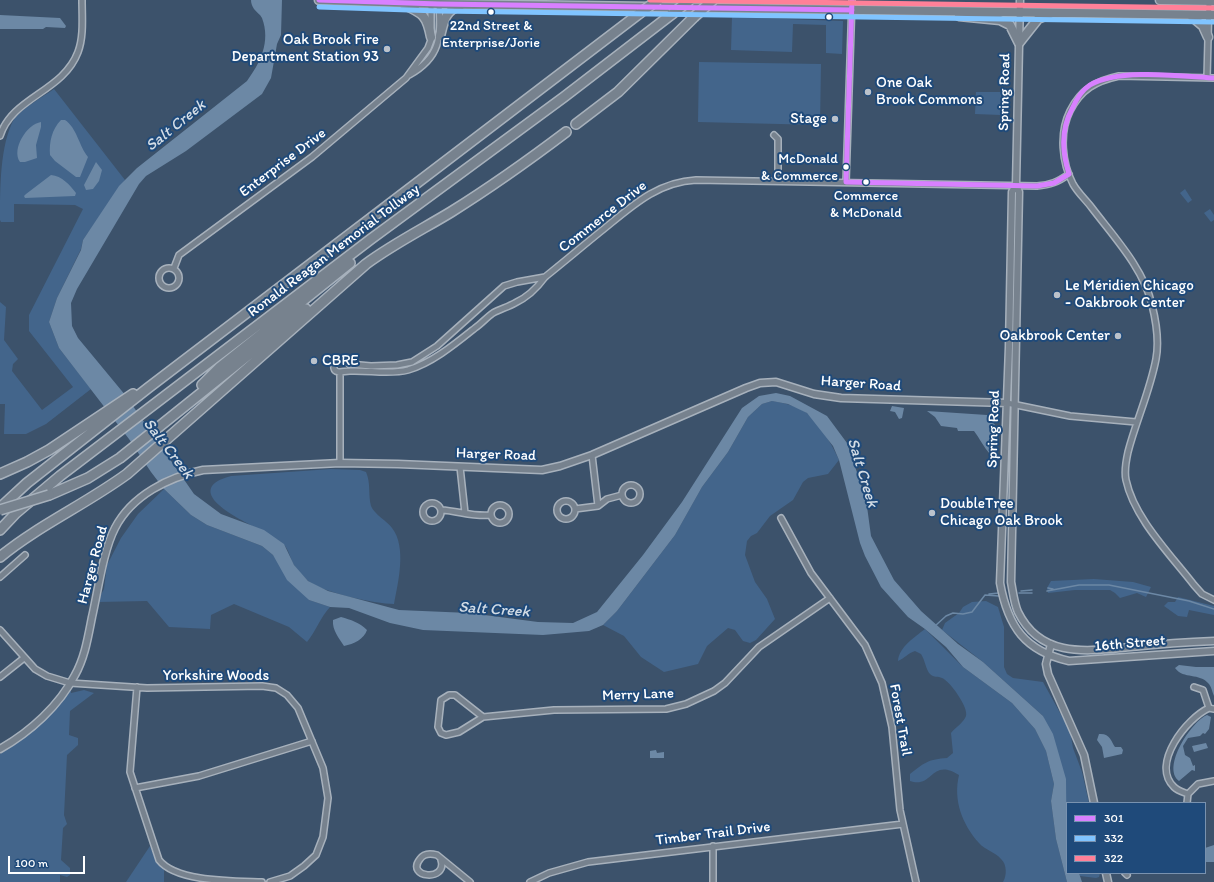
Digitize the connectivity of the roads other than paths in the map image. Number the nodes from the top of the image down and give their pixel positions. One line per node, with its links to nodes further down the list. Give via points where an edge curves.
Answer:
1 (82, 0): 30 (street, via 80,42 69,69 58,81 15,112)
2 (319, 0): 11 (main road)
3 (658, 0): 40 (highway, Ronald Reagan Memorial Tollway, bridge)
4 (690, 0): 35 (highway, Ronald Reagan Memorial Tollway, bridge, via 564,97)
5 (713, 0): 27 (highway, bridge, via 618,92)
6 (852, 0): 15 (street)
7 (1020, 0): 17 (street, Spring Road)
8 (1160, 0): 9 (main road)
9 (1183, 0): 10 (main road)
10 (1211, 1): 20 (street)
11 (400, 3): 12 (main road); 21 (main road, via 421,12)
12 (430, 4): 13 (main road); 21 (street, Enterprise Drive)
13 (439, 4): 14 (main road); 21 (street, Enterprise Drive)
14 (466, 4): 15 (main road); 21 (main road, via 451,9)
15 (852, 10): 16 (main road); 33 (street)
16 (951, 12): 17 (main road); 23 (main road, via 958,16 1008,23)
17 (1020, 13): 18 (main road); 23 (street, Spring Road)
18 (1053, 13): 19 (main road); 23 (main road, via 1038,19)
19 (1190, 14): 20 (main road); 22 (main road, via 1203,26)
20 (1211, 15): 22 (street)
21 (435, 37): 24 (street, Enterprise Drive); 24 (street, Enterprise Drive, via 435,53 419,70)
22 (1208, 37): 25 (street)
23 (1019, 43): 34 (street, Spring Road)
24 (409, 75): 37 (street, Enterprise Drive, via 314,156 180,255)
25 (1207, 78): 26 (street); 31 (street, via 1119,76 1091,85 1082,92 1074,104 1063,129 1065,162)
26 (1214, 78)
27 (576, 124)
28 (566, 132): 36 (highway, Ronald Reagan Memorial Tollway, via 513,172 451,212 386,249)
29 (774, 135): 32 (street, via 778,139)
30 (0, 136)
31 (1069, 174): 34 (street, via 1050,184); 44 (street, via 1074,185 1119,243 1141,277 1152,305 1156,331 1156,358)
32 (778, 181): 33 (street, Commerce Drive); 38 (street, Commerce Drive, via 691,180 660,188 635,203)
33 (846, 182): 34 (street, Commerce Drive)
34 (1016, 185): 41 (street, Spring Road, via 1012,192); 42 (street, Spring Road, via 1019,192)
35 (371, 239): 45 (highway, via 359,256 220,367); 58 (highway, Ronald Reagan Memorial Tollway, via 44,488)
36 (366, 264): 45 (highway, via 273,334); 60 (highway, Ronald Reagan Memorial Tollway, via 140,462 98,494)
37 (174, 268): 37 (street, Enterprise Drive, via 166,268 159,275 159,282 167,288 174,288 179,281 179,274)
38 (545, 278): 39 (street, Commerce Drive, via 525,297 494,312 462,338 415,368 396,372 349,371); 39 (street, via 504,286 449,337 418,360 404,364 371,366 350,364 340,359 335,361 333,366)
39 (340, 374): 47 (street)
40 (148, 388): 43 (highway, Ronald Reagan Memorial Tollway); 43 (highway, via 127,397)
41 (1007, 403): 42 (street, Harger Road); 46 (street, Harger Road, via 827,397 783,383 768,382 746,388); 68 (street, Spring Road, via 1000,584 1007,614 1018,633 1032,646)
42 (1014, 404): 44 (street, Harger Road, via 1070,416); 66 (street, Spring Road, via 1011,582 1018,611 1027,626 1043,641)
43 (100, 421): 49 (highway, via 38,457); 53 (highway, Ronald Reagan Memorial Tollway)
44 (1136, 422): 63 (street, via 1125,467 1133,502 1194,585 1202,594)
45 (156, 429): 53 (highway, bridge, via 105,468 79,482 49,495)
46 (592, 455): 48 (street, Harger Road, via 542,470); 51 (street)
47 (340, 463): 48 (street, Harger Road); 71 (street, Harger Road, via 241,467 192,472 171,479 130,508 114,529 106,554 86,647)
48 (460, 467): 55 (street)
49 (0, 474)
50 (622, 495): 51 (street, via 607,499)
51 (598, 506): 52 (street)
52 (575, 508)
53 (0, 509)
54 (441, 510): 55 (street)
55 (465, 513): 56 (street, via 471,516)
56 (491, 515)
57 (781, 518): 62 (street, Forest Trail, via 811,573)
58 (0, 530)
59 (25, 555): 61 (street)
60 (0, 557)
61 (0, 577)
62 (830, 598): 75 (street, Merry Lane, via 759,647 718,688 692,702 666,708 554,710); 83 (street, Forest Trail, via 865,645 882,683 892,727)
63 (1214, 600)
64 (0, 630): 69 (street, Yorkshire Woods)
65 (1214, 641): 66 (street, 16th Street, via 1078,650)
66 (1051, 644): 68 (street)
67 (1214, 651): 68 (street, 16th Street, via 1079,661)
68 (1048, 655): 81 (street, via 1048,674 1084,755)
69 (24, 658): 70 (street); 71 (street, Yorkshire Woods, via 41,674)
70 (0, 677)
71 (70, 683): 72 (street, Yorkshire Woods); 77 (street, Harger Road, via 46,713 23,734)
72 (137, 687): 76 (street, Yorkshire Woods, via 276,688 287,695 298,708); 79 (street, via 130,772)
73 (1194, 687): 74 (street, via 1203,690)
74 (1211, 708): 80 (street, via 1198,714 1186,726 1174,742 1168,757 1167,770 1170,782)
75 (483, 717): 75 (street, Merry Lane, via 455,695 449,695 441,700 438,727 440,733 452,734)
76 (312, 741): 79 (street, via 199,776); 87 (street, Yorkshire Woods, via 322,768 328,798 321,844 316,855 304,866 283,879)
77 (0, 749)
78 (1214, 781): 80 (street, via 1198,784)
79 (135, 788): 86 (street, via 156,854 164,867 184,876 202,880)
80 (1188, 794): 82 (street)
81 (1094, 802)
82 (1187, 802)
83 (903, 824): 84 (street, Timber Trail Drive); 91 (street, Forest Trail)
84 (713, 846): 89 (street, Timber Trail Drive, via 588,862 549,873); 90 (street)
85 (441, 860): 85 (street, via 443,867 436,878 429,879 418,872 419,859 424,855 430,853); 88 (street)
86 (262, 882)
87 (270, 882)
88 (470, 882)
89 (530, 882)
90 (713, 882)
91 (916, 882)

